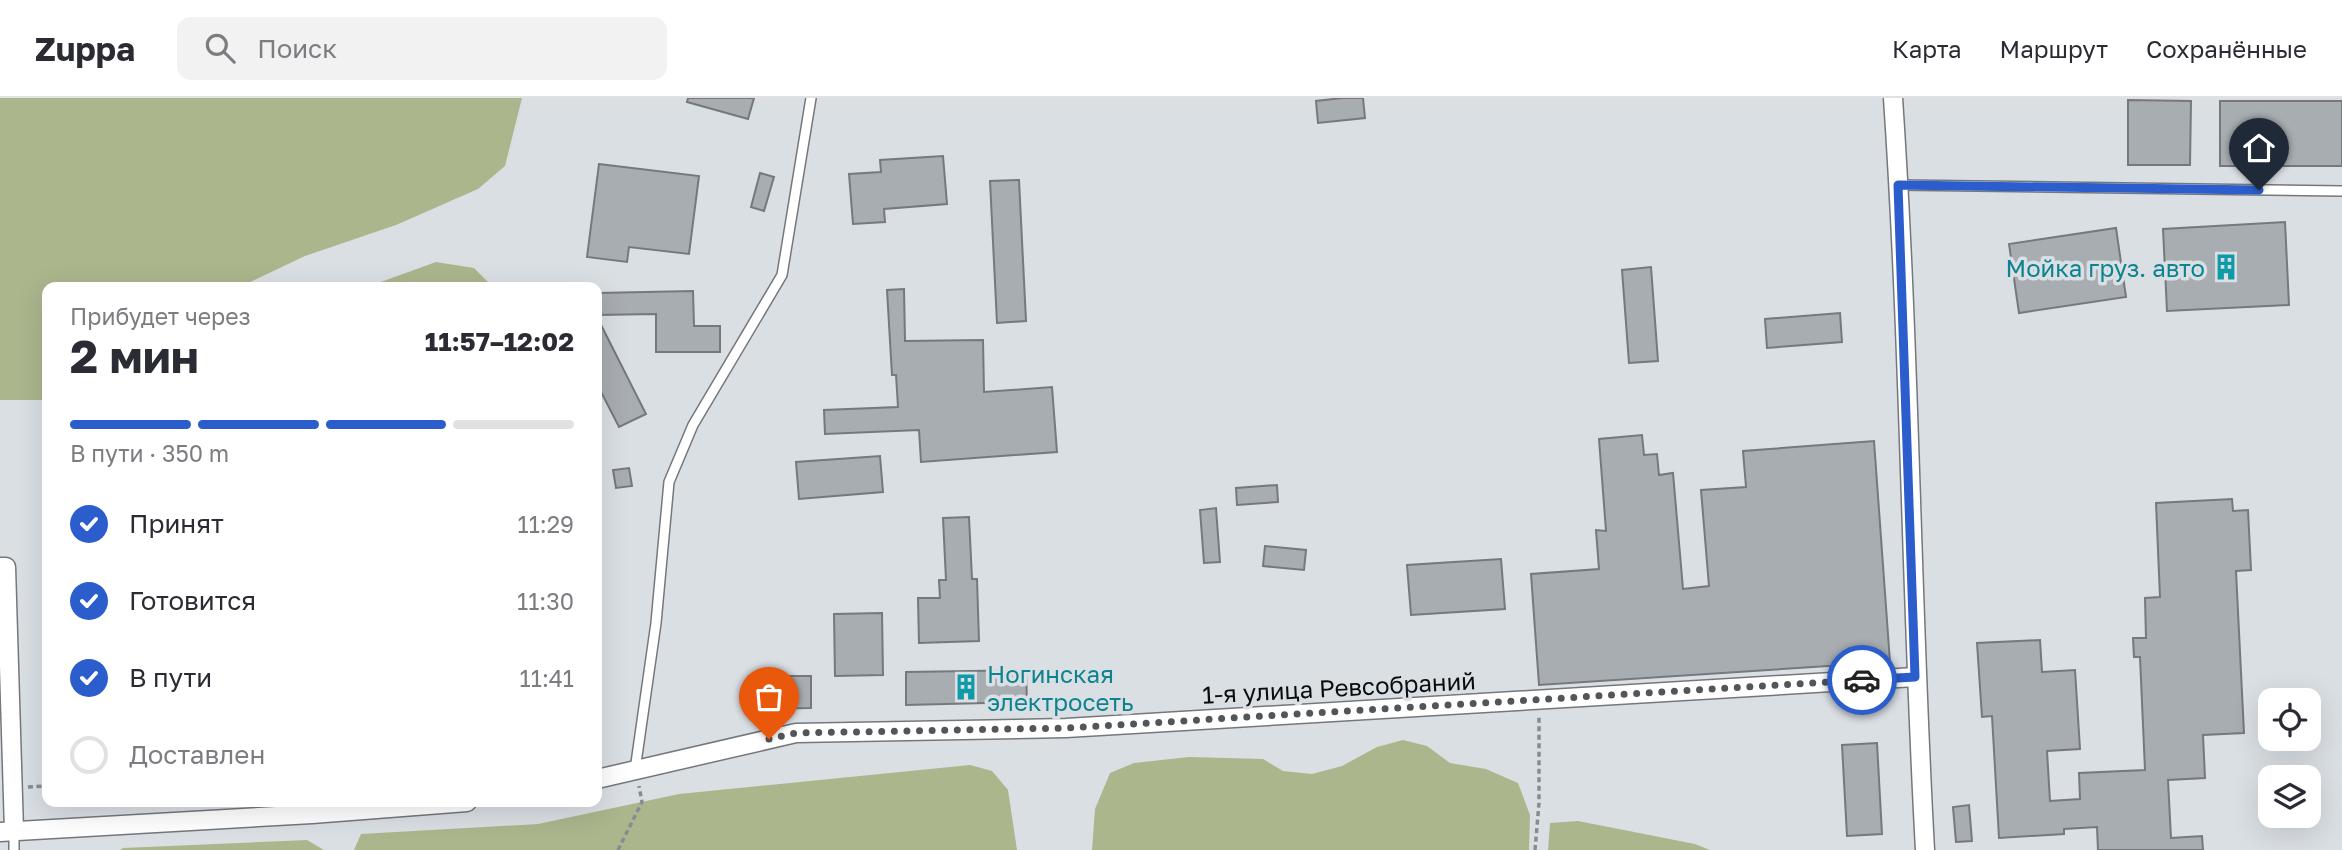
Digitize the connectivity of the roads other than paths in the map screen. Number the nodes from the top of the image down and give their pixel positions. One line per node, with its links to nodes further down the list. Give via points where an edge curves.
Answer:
1 (811, 98): 7 (lane, via 782,275 693,425 668,482 656,623)
2 (1893, 98): 3 (street)
3 (1898, 185): 4 (lane); 6 (street)
4 (2342, 191)
5 (0, 567): 10 (street, via 6,567)
6 (1915, 677): 7 (street, 1-я улица Ревсобраний, via 1066,728 796,733); 12 (street)
7 (635, 770): 8 (street, 1-я улица Ревсобраний)
8 (602, 778)
9 (402, 807): 10 (street)
10 (7, 831): 11 (lane)
11 (14, 850)
12 (1926, 850)

